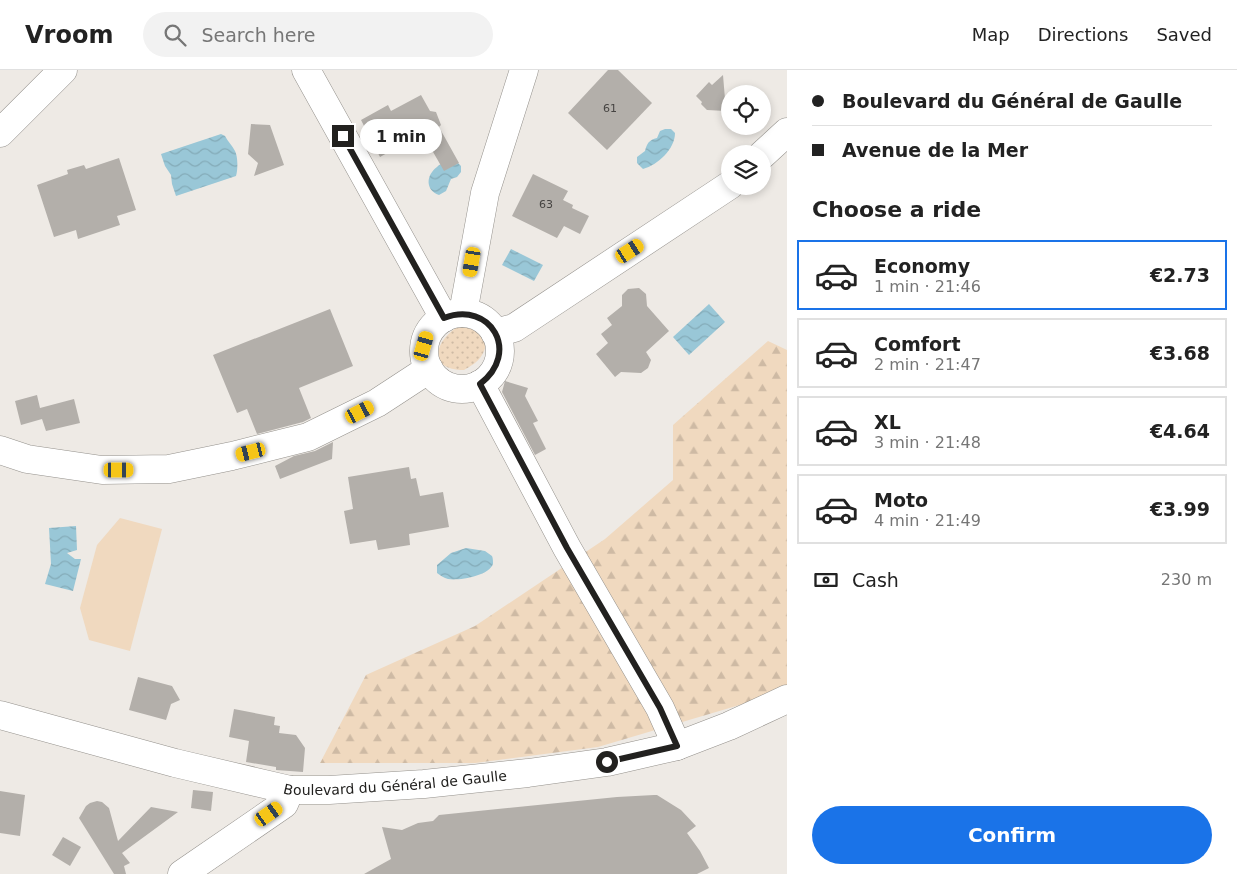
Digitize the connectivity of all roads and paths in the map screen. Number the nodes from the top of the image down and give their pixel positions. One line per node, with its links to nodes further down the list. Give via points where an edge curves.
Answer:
1 (63, 70): 5 (street)
2 (306, 70): 8 (street)
3 (524, 70): 8 (street, via 485,194)
4 (787, 132): 6 (street)
5 (0, 133)
6 (771, 147)
7 (721, 191): 9 (street, via 514,328)
8 (453, 315): 9 (street, via 476,316 487,322); 10 (street, via 434,325 428,335 424,346)
9 (495, 333): 11 (street, via 500,344 500,356 490,377)
10 (429, 369): 11 (street, via 436,378 457,389); 12 (street, via 377,403 308,437 169,469 102,470 27,459)
11 (480, 384): 15 (street, via 567,548 660,708)
12 (0, 450)
13 (787, 700): 15 (street, Boulevard du Général de Gaulle)
14 (0, 715): 16 (street, Boulevard du Général de Gaulle, via 175,763)
15 (677, 746): 16 (street, Boulevard du Général de Gaulle, via 607,762 528,774 424,784)
16 (290, 790): 17 (street, via 284,804)
17 (182, 874)

